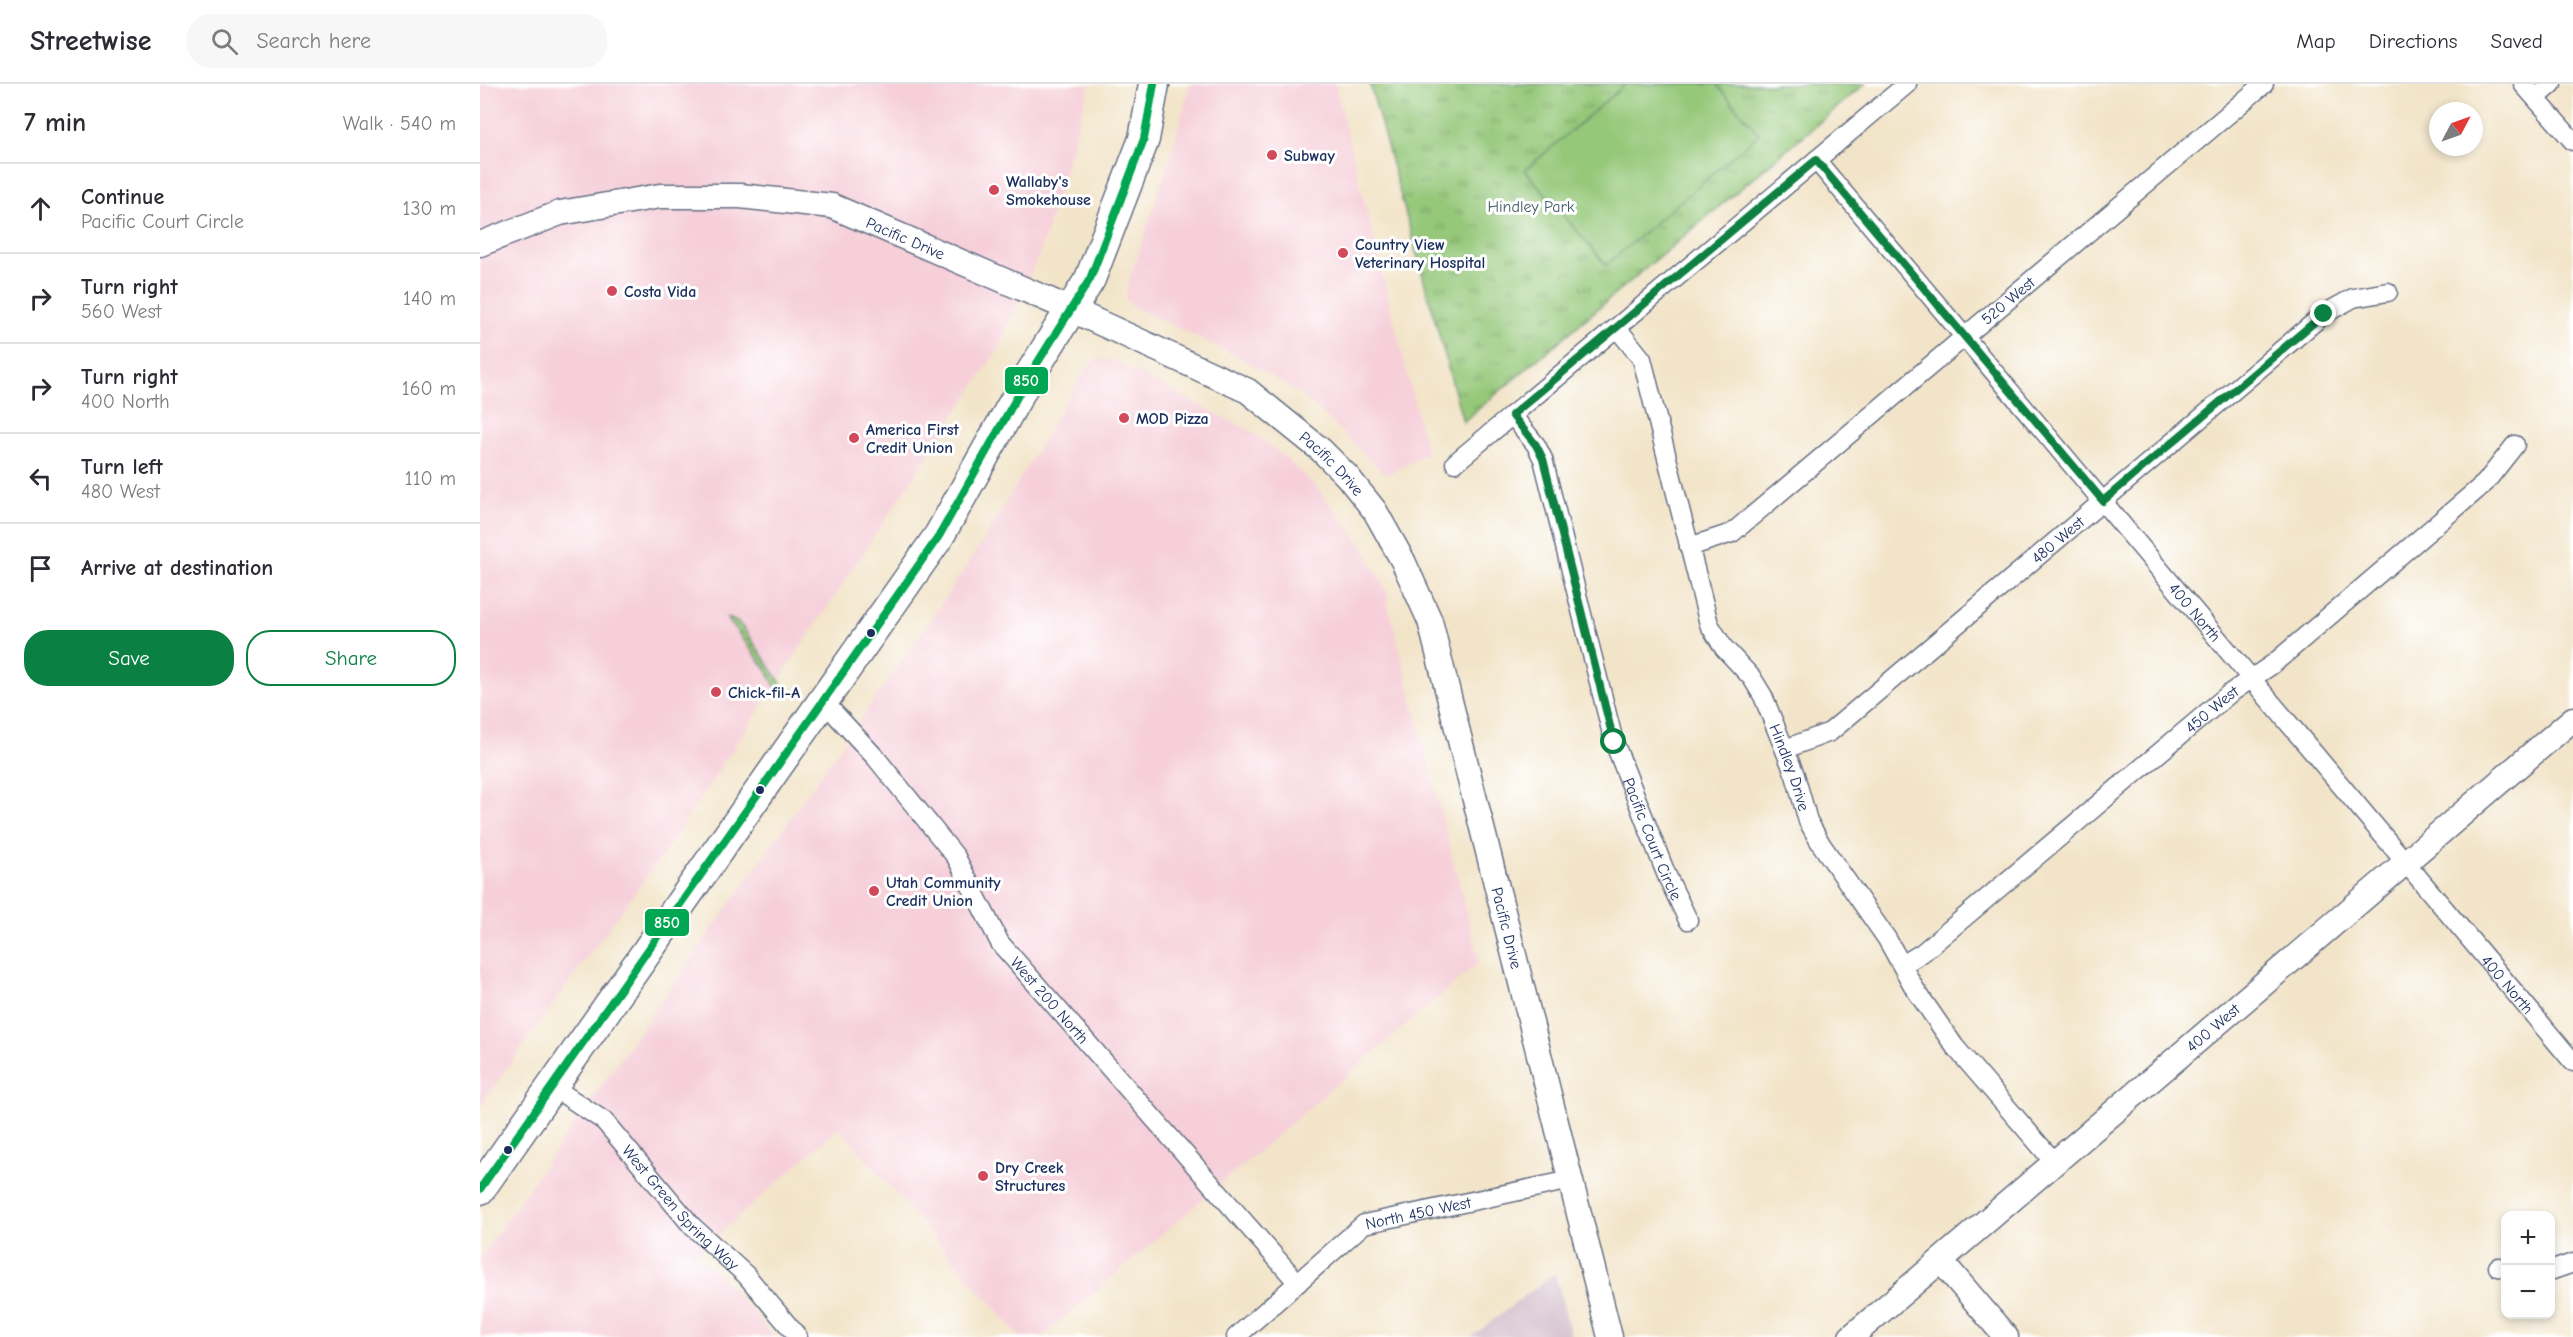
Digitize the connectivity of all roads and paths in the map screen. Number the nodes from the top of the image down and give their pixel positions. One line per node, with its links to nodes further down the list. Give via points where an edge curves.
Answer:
1 (1154, 84): 11 (main road, via 1144,139 1090,279)
2 (1907, 84): 8 (street)
3 (2264, 84): 13 (street, 520 West)
4 (2523, 84): 6 (street)
5 (2552, 84): 6 (street)
6 (2535, 98): 7 (street)
7 (2573, 141)
8 (1816, 160): 12 (street); 13 (street, 400 North)
9 (480, 244): 11 (street, Pacific Drive, via 560,213 660,196 752,197 831,206)
10 (2388, 292): 17 (street, 480 West, via 2353,298 2324,314)
11 (1072, 310): 20 (main road, via 1026,381 939,536); 29 (street, Pacific Drive, via 1248,391 1321,450 1375,511 1430,621)
12 (1617, 328): 14 (street); 18 (street, Hindley Drive, via 1642,359)
13 (1965, 337): 17 (street, 400 North); 18 (street, 520 West, via 1732,533)
14 (1512, 415): 16 (street); 24 (street, Pacific Court Circle, via 1543,459 1614,742)
15 (2515, 445): 19 (street, 450 West, via 2485,483)
16 (1455, 463)
17 (2103, 501): 19 (street, 400 North); 22 (street, 480 West, via 1830,732)
18 (1689, 547): 22 (street, Hindley Drive, via 1709,624 1764,696)
19 (2253, 678): 23 (street, 400 North); 25 (street, 450 West, via 2229,694 1922,953)
20 (824, 702): 27 (main road); 34 (street, West 200 North, via 876,758 956,857 1000,943)
21 (2573, 719): 23 (street, 400 West)
22 (1785, 750): 25 (street, Hindley Drive, via 1812,828)
23 (2405, 863): 26 (street, 400 North); 28 (street, 400 West)
24 (1688, 920)
25 (1902, 965): 28 (street, Hindley Drive, via 1955,1047)
26 (2573, 1062)
27 (553, 1087): 30 (main road); 35 (street, West Green Spring Way, via 604,1121 692,1226 746,1275)
28 (2055, 1163): 31 (street, 400 West)
29 (1571, 1180): 34 (street, North 450 West, via 1364,1224); 37 (street, Pacific Drive)
30 (480, 1189)
31 (1941, 1261): 38 (street, 400 West); 39 (street)
32 (2573, 1263): 33 (street)
33 (2555, 1269)
34 (1298, 1283): 36 (street, North 450 West)
35 (798, 1337)
36 (1236, 1337)
37 (1610, 1337)
38 (1851, 1337)
39 (2006, 1337)

